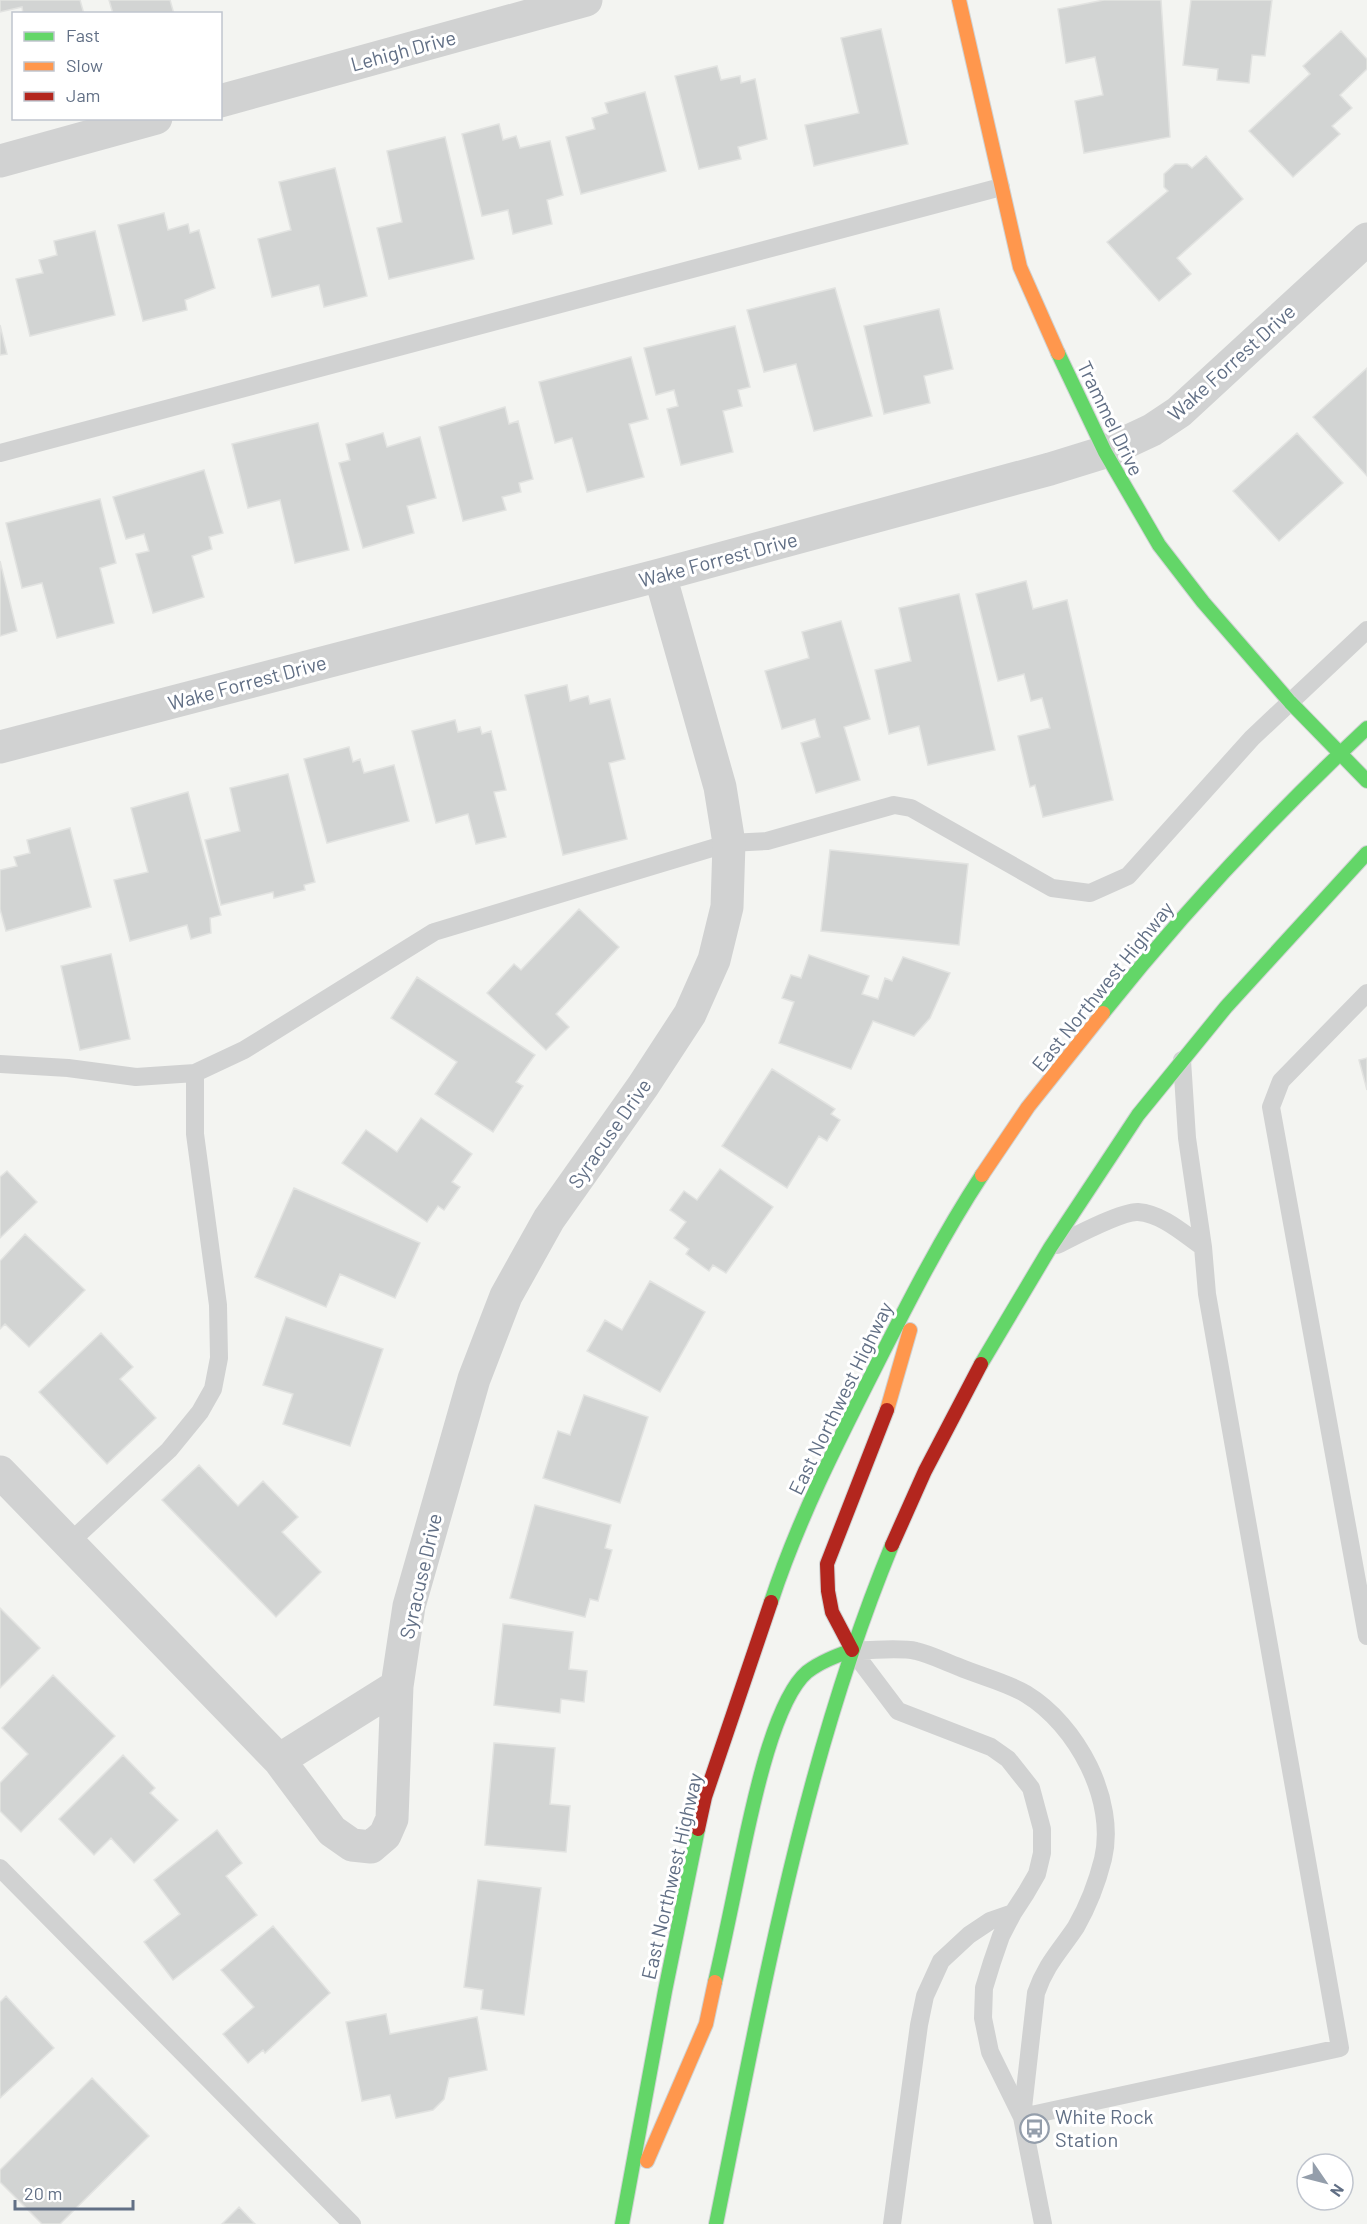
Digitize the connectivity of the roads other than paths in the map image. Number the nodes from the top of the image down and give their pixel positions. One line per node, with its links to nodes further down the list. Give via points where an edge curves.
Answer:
1 (586, 0): 3 (street, Lehigh Drive)
2 (959, 0): 6 (main road, Trammel Drive)
3 (222, 100)
4 (149, 120): 5 (street)
5 (0, 161)
6 (1001, 187): 8 (main road, Trammel Drive, via 1020,267); 9 (lane)
7 (1367, 239): 8 (street, Wake Forrest Drive, via 1179,412)
8 (1105, 452): 10 (street, Wake Forrest Drive); 12 (main road, Trammel Drive, via 1159,545)
9 (0, 453)
10 (660, 575): 14 (street, Wake Forrest Drive); 17 (street, Syracuse Drive, via 720,787)
11 (1367, 630): 12 (lane)
12 (1290, 702): 15 (main road, Trammel Drive); 17 (lane, via 1251,738 1128,876 1090,893 1052,888 911,808 894,805 767,841)
13 (1367, 729): 15 (main road, East Northwest Highway)
14 (0, 747)
15 (1341, 753): 16 (main road, Trammel Drive); 25 (main road, East Northwest Highway, via 1235,858 1084,1035 1028,1107)
16 (1367, 781)
17 (729, 843): 22 (lane, via 434,932 244,1050); 30 (street, Syracuse Drive, via 727,907 714,960 690,1014 549,1219 506,1296 474,1379 409,1606)
18 (1367, 853): 20 (main road, via 1236,993)
19 (1367, 993): 28 (lane, via 1281,1081 1271,1107)
20 (1182, 1060): 23 (lane, via 1187,1138); 24 (main road, via 1145,1105)
21 (0, 1064): 22 (lane, via 136,1077)
22 (195, 1073): 27 (lane, via 195,1134 218,1305 219,1358 213,1389 169,1450)
23 (1203, 1247): 24 (lane, via 1163,1219 1137,1212 1092,1227); 34 (lane, via 1207,1294 1341,2048)
24 (1047, 1250): 29 (main road, via 958,1404 906,1513)
25 (925, 1270): 29 (main road, via 883,1424 827,1564 832,1612); 35 (main road, East Northwest Highway, via 833,1451 788,1551 705,1797 664,1991)
26 (0, 1472): 27 (street, Syracuse Drive)
27 (69, 1543): 31 (street, Syracuse Drive)
28 (1367, 1636)
29 (852, 1650): 33 (lane, via 898,1711 991,1746 1008,1759 1031,1788 1042,1829 1042,1853 1037,1874); 34 (lane, via 915,1651 1026,1694 1075,1742 1094,1778 1103,1810 1104,1856 1086,1909 1042,1974 1036,1993); 35 (main road, via 806,1673 781,1714 759,1780 706,2024); 37 (main road, via 809,1791)
30 (397, 1686): 31 (street); 31 (street, Syracuse Drive, via 392,1819 385,1835 371,1847 352,1845 332,1832)
31 (279, 1760)
32 (0, 1868): 36 (lane)
33 (1013, 1912): 34 (lane, via 1000,1936 984,1988 983,2018 990,2052); 38 (lane, via 969,1935 941,1961 925,1996)
34 (1022, 2117): 39 (lane)
35 (623, 2219)
36 (352, 2224)
37 (716, 2224)
38 (892, 2224)
39 (1043, 2224)

